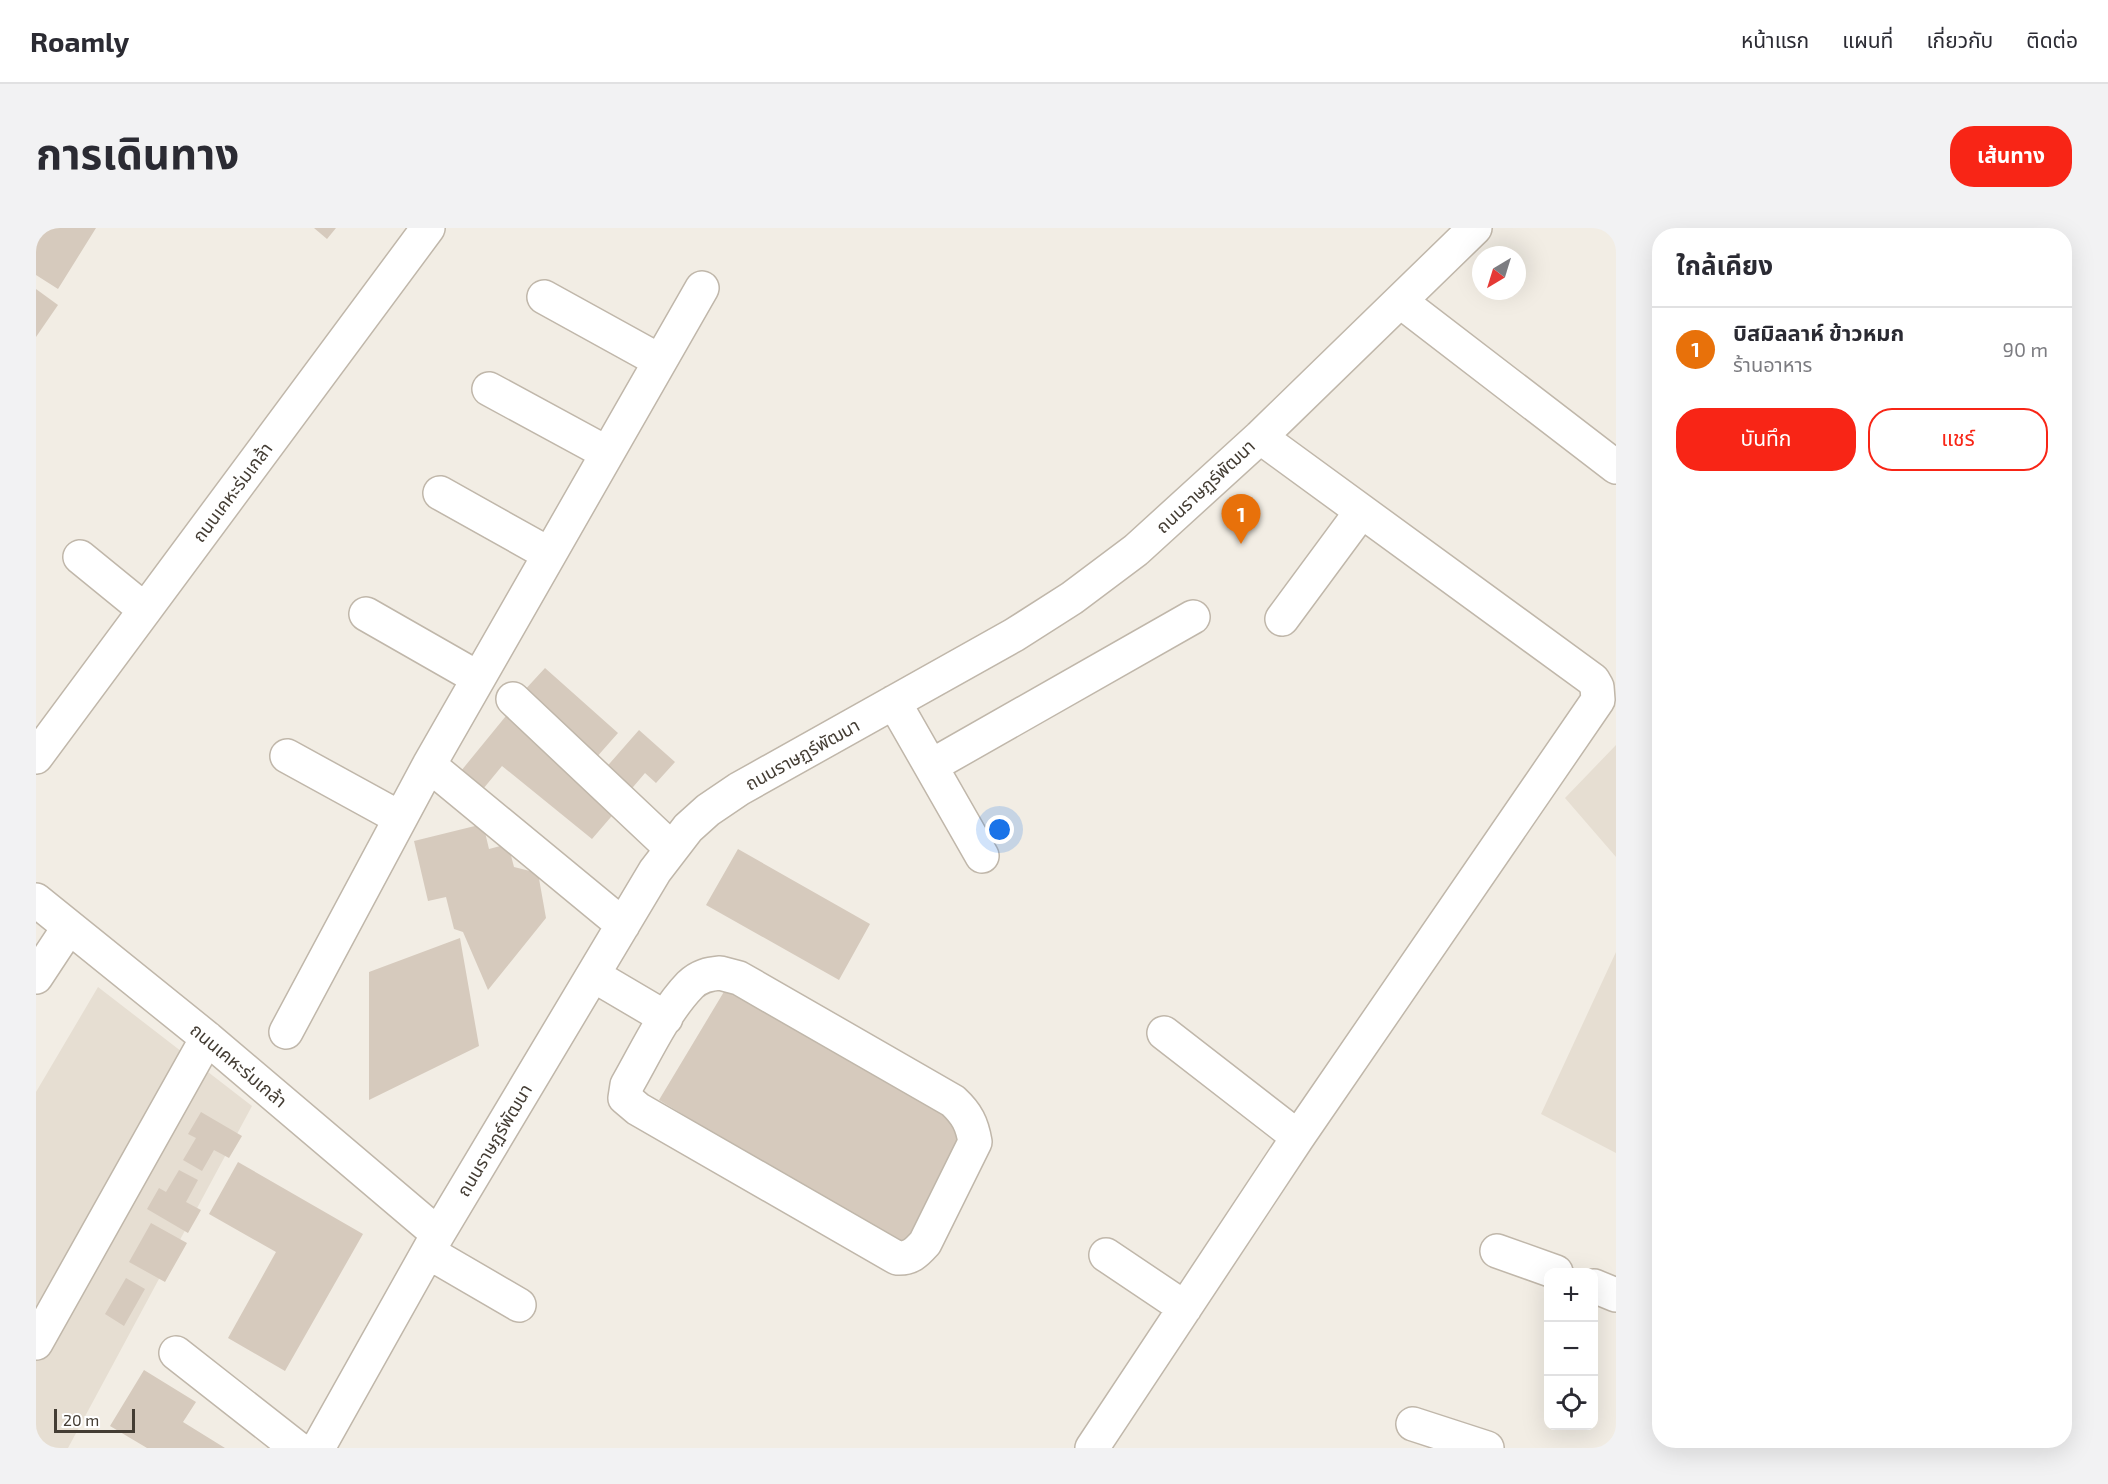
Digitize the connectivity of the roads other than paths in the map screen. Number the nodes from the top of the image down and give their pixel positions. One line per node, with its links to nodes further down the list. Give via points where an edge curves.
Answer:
1 (428, 228): 15 (street, ถนนเคหะร่มเกล้า)
2 (1474, 228): 5 (street, ถนนราษฏร์พัฒนา)
3 (702, 288): 6 (street)
4 (544, 297): 6 (street)
5 (1400, 301): 8 (street, ถนนราษฏร์พัฒนา); 10 (street)
6 (660, 361): 9 (street)
7 (489, 389): 9 (street)
8 (1260, 437): 12 (street); 21 (street, ถนนราษฏร์พัฒนา, via 1136,549 1080,592 1014,635)
9 (607, 453): 13 (street)
10 (1616, 467)
11 (440, 493): 13 (street)
12 (1361, 512): 18 (street); 38 (street, via 1593,680 1599,694 1592,711)
13 (549, 554): 19 (street)
14 (80, 557): 15 (street)
15 (145, 610): 23 (street, ถนนเคหะร่มเกล้า)
16 (366, 614): 19 (street)
17 (1193, 617): 25 (street)
18 (1281, 619)
19 (478, 678): 24 (street)
20 (513, 699): 27 (street)
21 (894, 702): 25 (street); 27 (street, ถนนราษฏร์พัฒนา, via 739,789 708,810)
22 (287, 756): 26 (street)
23 (36, 757)
24 (429, 765): 26 (street); 30 (street)
25 (930, 766): 28 (street)
26 (400, 818): 35 (street)
27 (671, 848): 30 (street, ถนนราษฏร์พัฒนา)
28 (982, 856)
29 (36, 900): 31 (street, ถนนเคหะร่มเกล้า)
30 (623, 925): 32 (street, ถนนราษฏร์พัฒนา)
31 (69, 927): 33 (street); 37 (street, ถนนเคหะร่มเกล้า)
32 (593, 975): 34 (street); 39 (street, ถนนราษฏร์พัฒนา)
33 (36, 977)
34 (666, 1018): 34 (street, via 627,1085 624,1093 628,1102 897,1258 916,1253 925,1243 975,1142 966,1113 953,1101 729,975 705,974 691,984)
35 (285, 1032)
36 (1164, 1033): 38 (street)
37 (207, 1038): 39 (street, ถนนเคหะร่มเกล้า); 47 (street)
38 (1298, 1137): 46 (street)
39 (433, 1243): 45 (street, ถนนเคหะร่มเกล้า); 51 (street, ถนนราษฏร์พัฒนา)
40 (1497, 1251): 42 (street)
41 (1106, 1255): 46 (street)
42 (1545, 1268)
43 (1598, 1288): 44 (street)
44 (1616, 1295)
45 (519, 1305)
46 (1185, 1308): 52 (street)
47 (36, 1343)
48 (176, 1353): 50 (street)
49 (1413, 1424): 53 (street)
50 (297, 1448)
51 (318, 1448)
52 (1092, 1448)
53 (1487, 1448)

